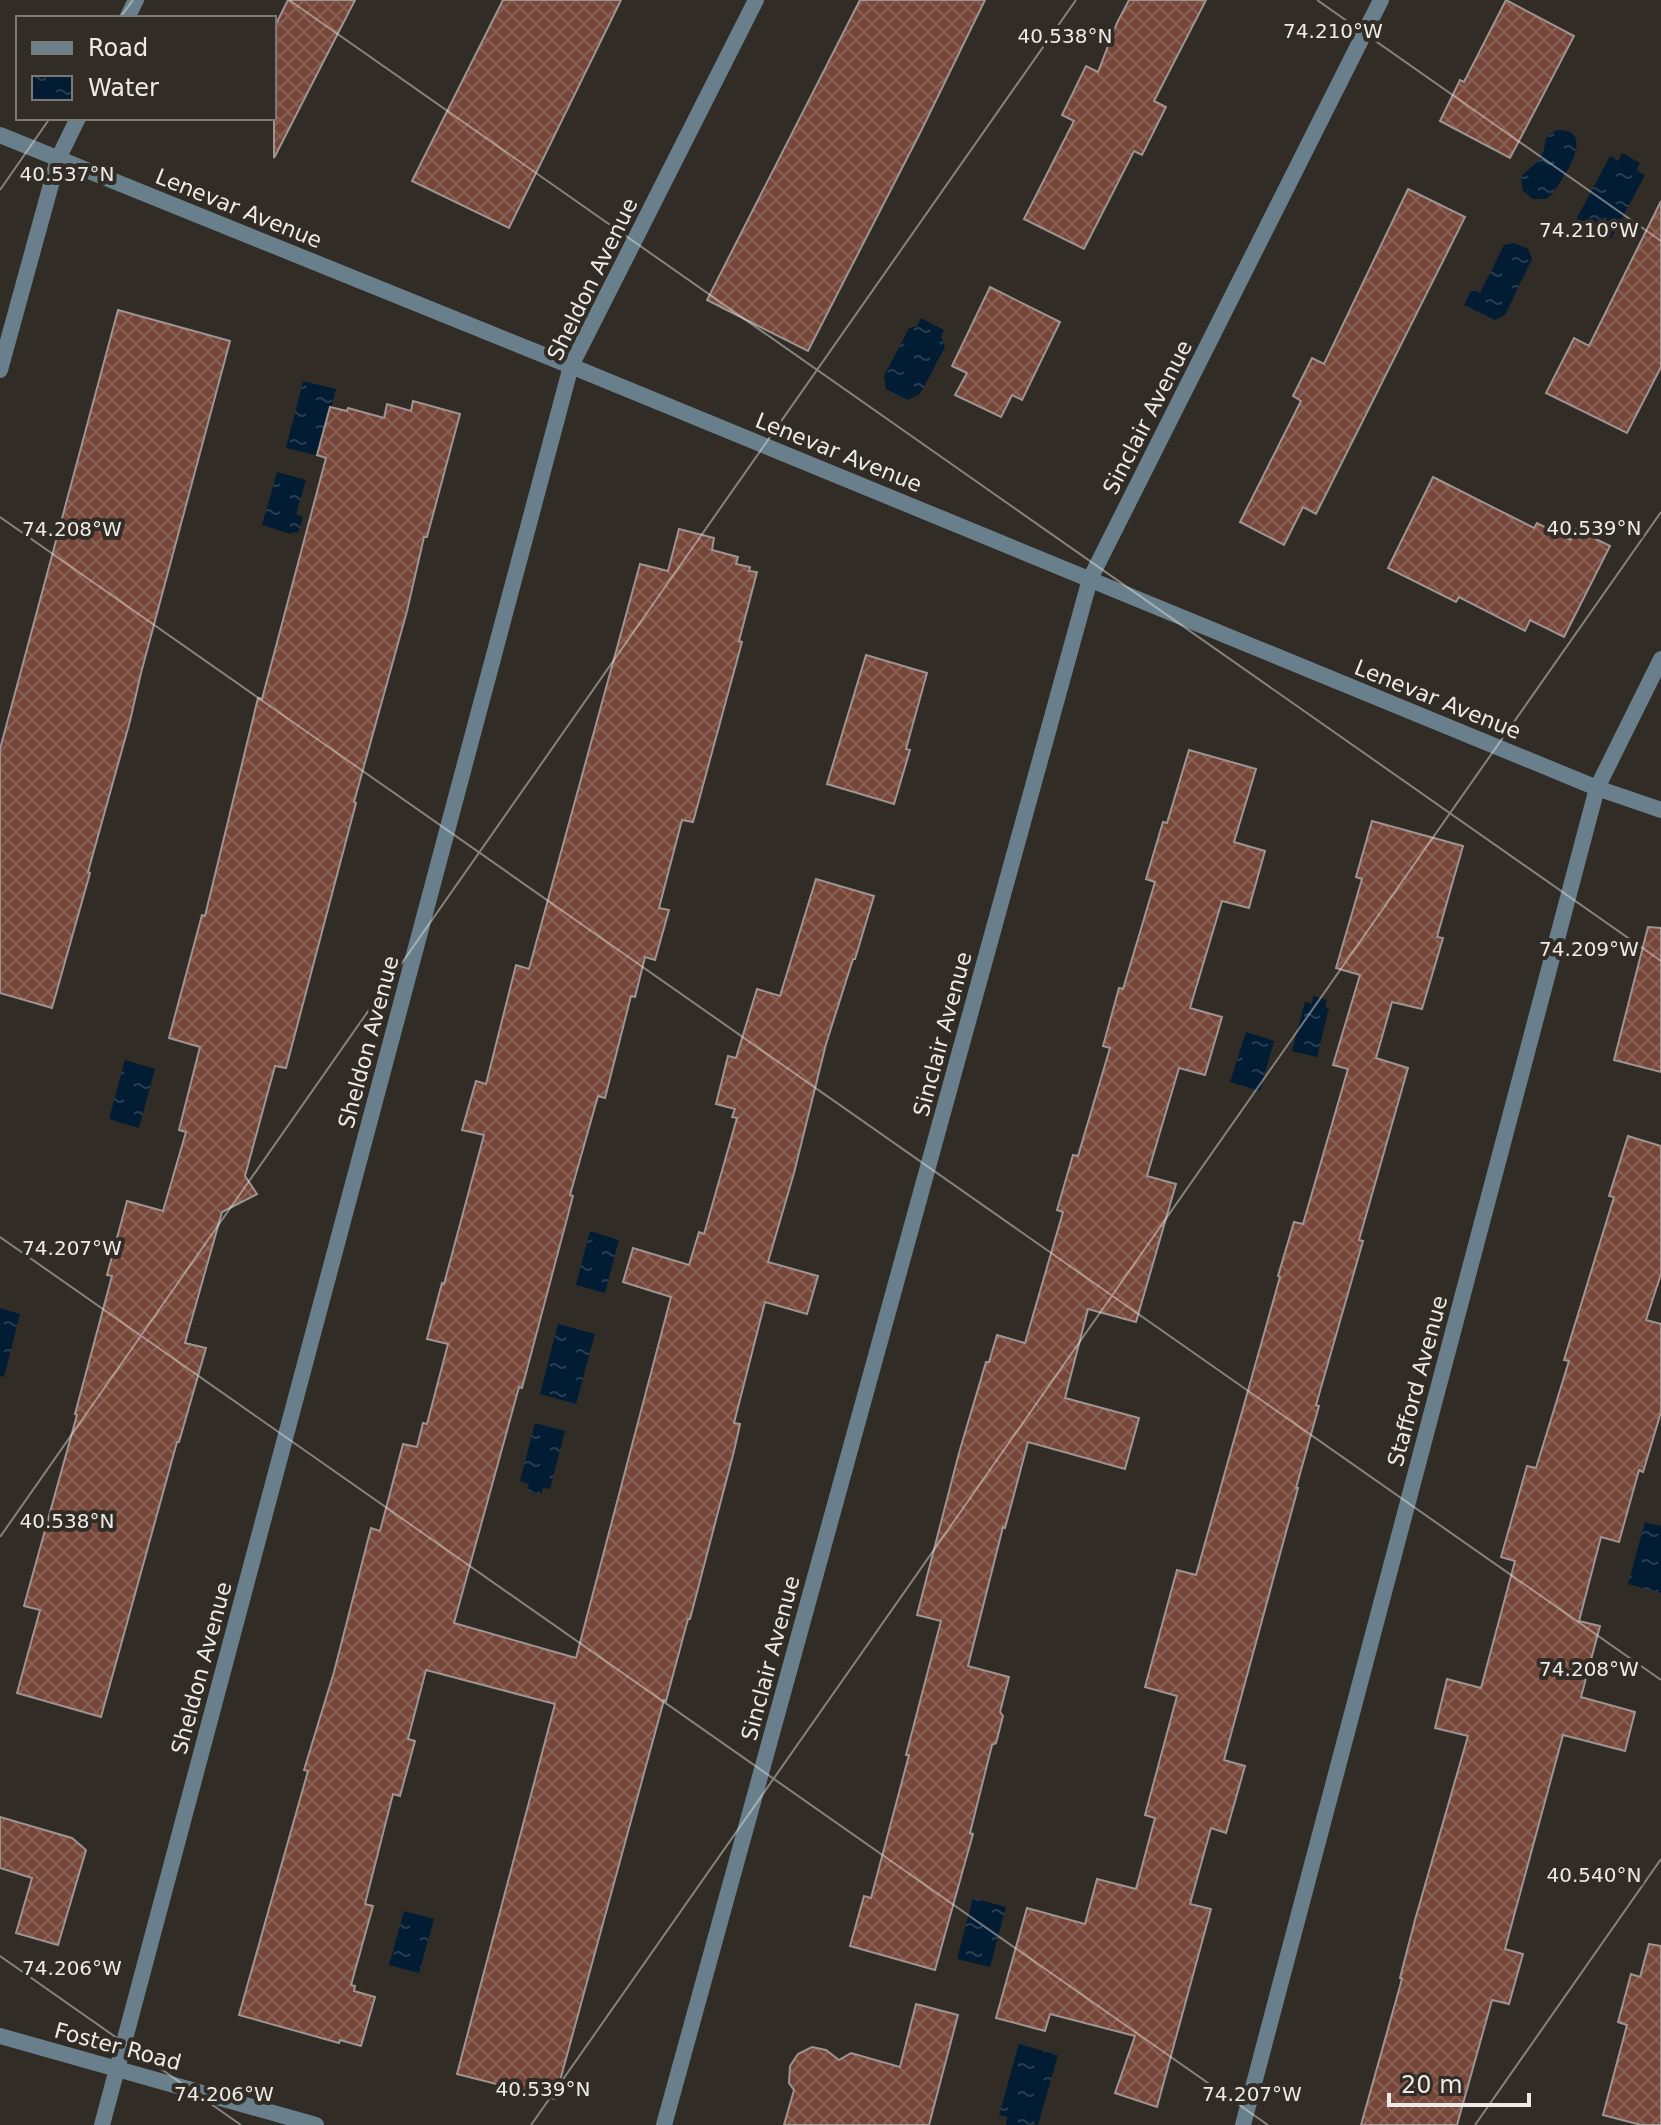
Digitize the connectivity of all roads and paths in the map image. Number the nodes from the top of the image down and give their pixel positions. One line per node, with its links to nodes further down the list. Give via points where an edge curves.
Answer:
1 (756, 0): 6 (street, Sheldon Avenue)
2 (1381, 0): 8 (street, Sinclair Avenue)
3 (77, 120): 5 (street)
4 (0, 135): 5 (street, Lenevar Avenue)
5 (58, 159): 6 (street, Lenevar Avenue); 7 (street)
6 (571, 366): 8 (street, Lenevar Avenue); 13 (street, Sheldon Avenue)
7 (0, 370)
8 (1090, 579): 10 (street, Lenevar Avenue); 16 (street, Sinclair Avenue)
9 (1661, 659): 10 (street, Stafford Avenue)
10 (1597, 788): 11 (street, Lenevar Avenue); 17 (street, Stafford Avenue)
11 (1661, 810)
12 (0, 2036): 13 (street, Foster Road)
13 (117, 2068): 14 (street, Sheldon Avenue); 15 (street, Foster Road)
14 (102, 2125)
15 (316, 2125)
16 (664, 2125)
17 (1243, 2125)

